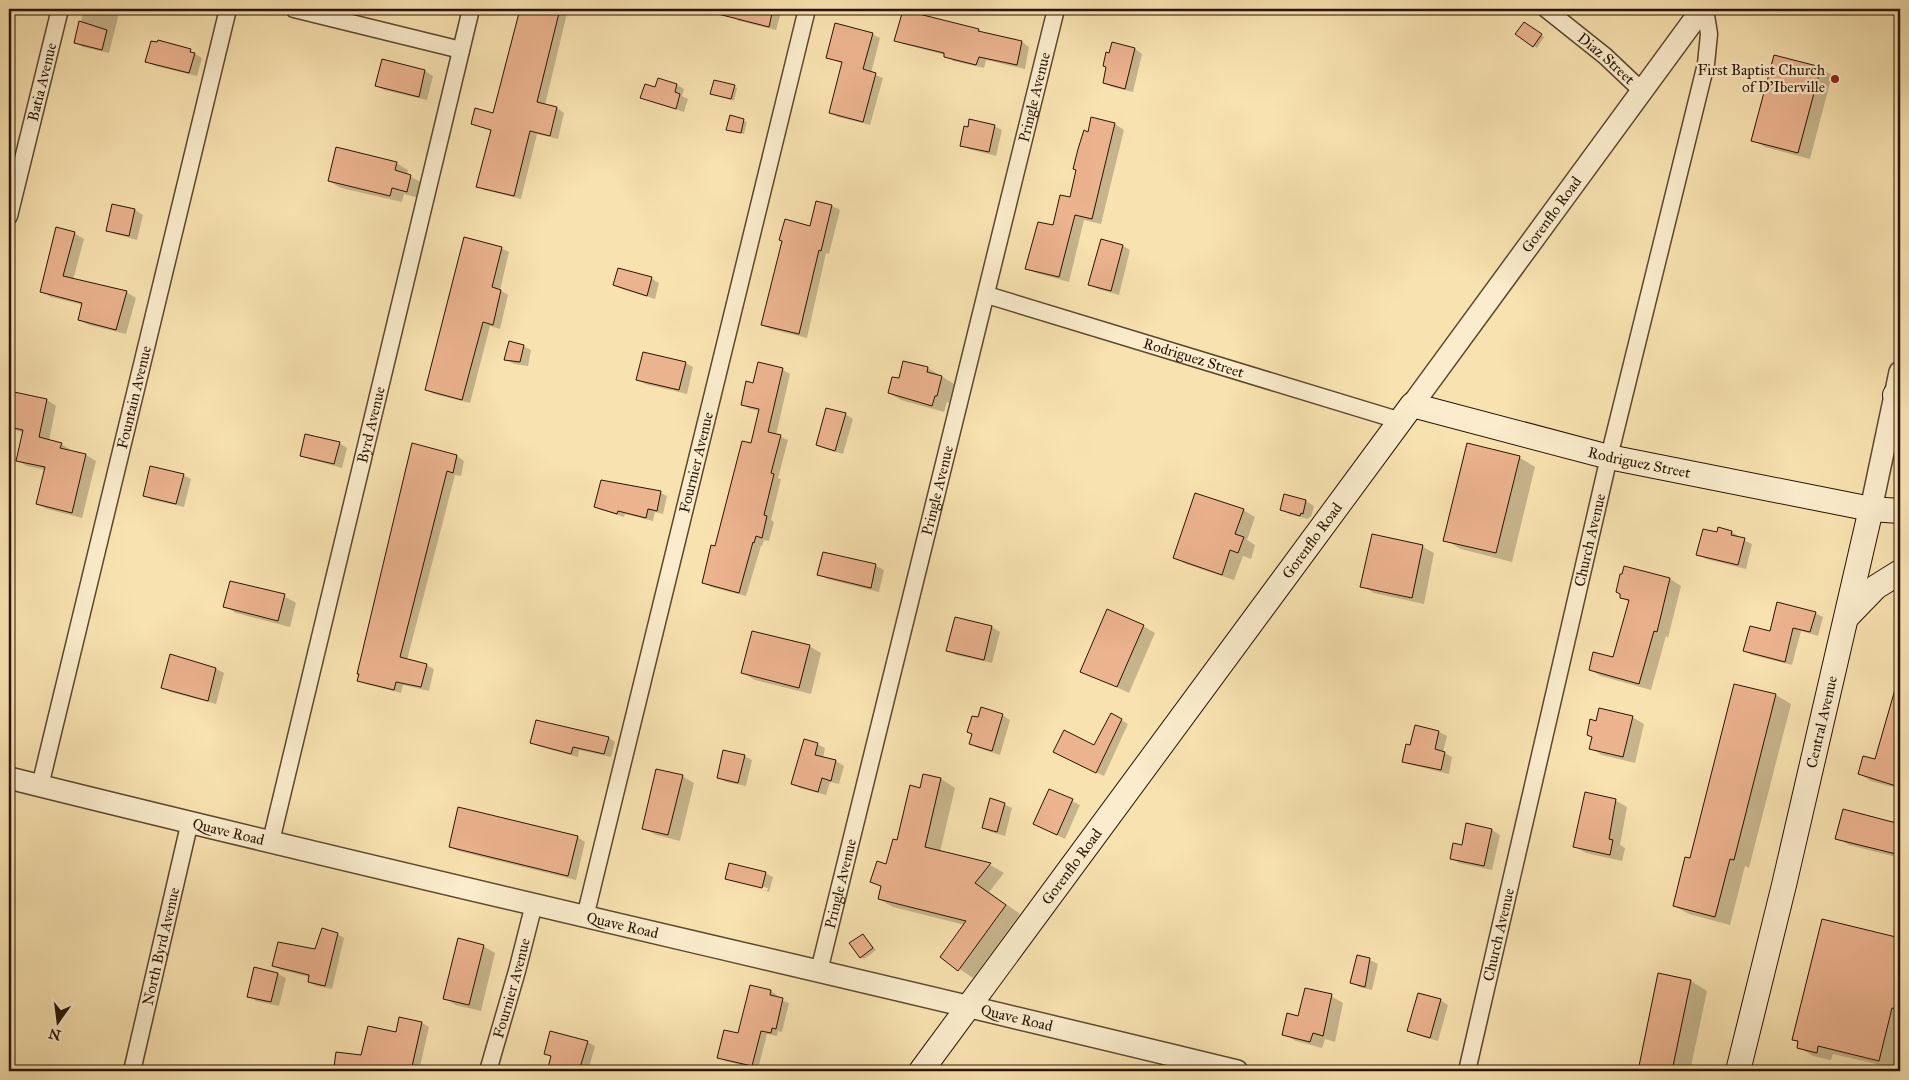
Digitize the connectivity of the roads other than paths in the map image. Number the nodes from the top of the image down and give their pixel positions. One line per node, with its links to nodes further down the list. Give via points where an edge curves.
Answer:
1 (60, 9): 11 (street, Batia Avenue)
2 (228, 9): 23 (street, Fountain Avenue)
3 (294, 9): 9 (street)
4 (471, 9): 9 (street, Byrd Avenue)
5 (807, 9): 27 (street, Fournier Avenue)
6 (1056, 9): 12 (street, Pringle Avenue)
7 (1546, 9): 10 (street, Diaz Street, via 1605,56)
8 (1704, 9): 10 (street, Gorenflo Road); 16 (street, Church Avenue, via 1710,34 1706,64)
9 (461, 50): 25 (street, Byrd Avenue)
10 (1641, 90): 15 (street, Gorenflo Road)
11 (9, 216)
12 (986, 295): 15 (street, Rodriguez Street); 28 (street, Pringle Avenue)
13 (1900, 372): 14 (street, Central Avenue)
14 (1898, 402): 17 (street, Central Avenue)
15 (1406, 413): 16 (main road, Rodriguez Street); 29 (main road, Gorenflo Road)
16 (1609, 457): 17 (main road, Rodriguez Street); 34 (street, Church Avenue)
17 (1871, 509): 18 (main road, Rodriguez Street); 19 (main road, Rodriguez Street); 21 (main road, Central Avenue)
18 (1900, 511)
19 (1900, 526)
20 (1900, 572): 21 (main road, via 1876,587)
21 (1847, 618): 35 (main road, Central Avenue)
22 (9, 778): 23 (street, Quave Road)
23 (40, 786): 24 (street, Quave Road)
24 (190, 822): 25 (street, Quave Road); 30 (street, North Byrd Avenue)
25 (271, 841): 26 (street, Quave Road)
26 (534, 904): 27 (street, Quave Road); 31 (street, Fournier Avenue)
27 (585, 917): 28 (street, Quave Road)
28 (820, 971): 29 (street, Quave Road)
29 (970, 1006): 32 (main road, Gorenflo Road); 33 (street, Quave Road)
30 (132, 1071)
31 (488, 1071)
32 (921, 1071)
33 (1237, 1071)
34 (1467, 1071)
35 (1738, 1071)

